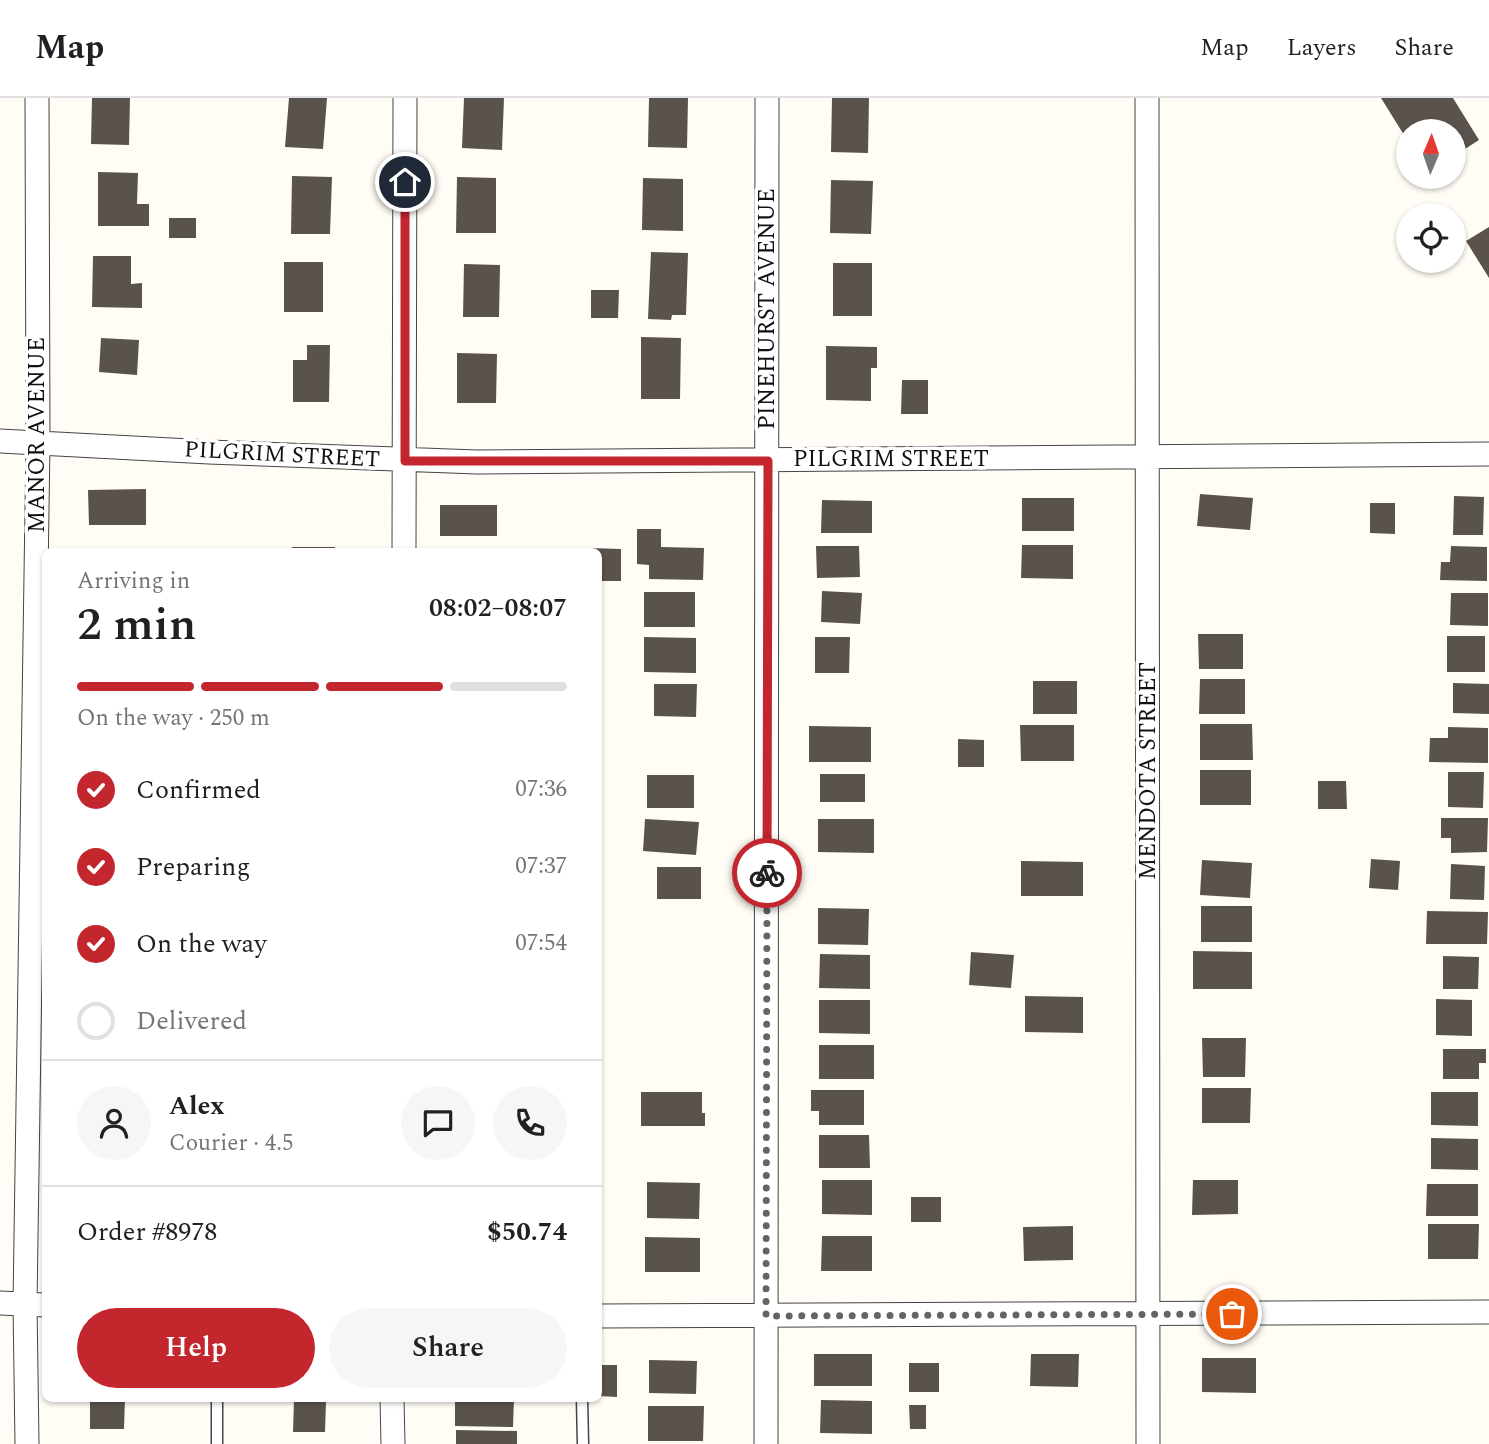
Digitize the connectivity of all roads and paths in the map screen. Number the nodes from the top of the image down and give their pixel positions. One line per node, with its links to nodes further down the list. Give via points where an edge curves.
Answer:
1 (37, 98): 6 (street, MANOR AVENUE)
2 (405, 98): 9 (street)
3 (767, 98): 10 (street, PINEHURST AVENUE)
4 (1147, 98): 8 (street, MENDOTA STREET)
5 (0, 441): 6 (street, PILGRIM STREET)
6 (38, 443): 9 (street, PILGRIM STREET); 13 (street, MANOR AVENUE)
7 (1489, 454): 8 (street, PILGRIM STREET)
8 (1148, 457): 10 (street, PILGRIM STREET); 15 (street, MENDOTA STREET)
9 (405, 461): 10 (street, PILGRIM STREET); 11 (street)
10 (768, 461): 17 (street, PINEHURST AVENUE)
11 (404, 548)
12 (0, 1303): 13 (street)
13 (35, 1304): 21 (street, MANOR AVENUE)
14 (1489, 1312): 15 (street)
15 (1148, 1315): 17 (street); 26 (street, MENDOTA STREET)
16 (602, 1316): 17 (street)
17 (766, 1316): 25 (street, PINEHURST AVENUE)
18 (217, 1402): 22 (lane)
19 (392, 1402): 23 (street)
20 (582, 1402): 24 (lane)
21 (27, 1444)
22 (217, 1444)
23 (393, 1444)
24 (583, 1444)
25 (766, 1444)
26 (1147, 1444)

